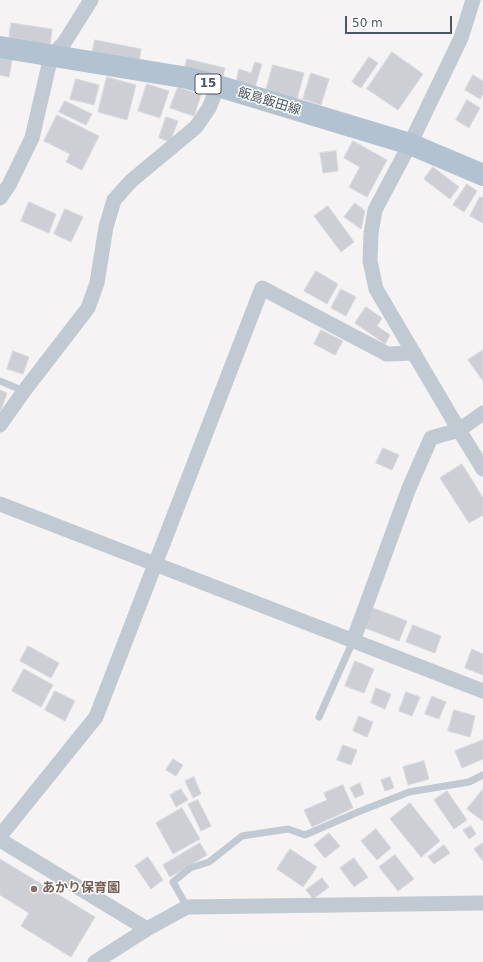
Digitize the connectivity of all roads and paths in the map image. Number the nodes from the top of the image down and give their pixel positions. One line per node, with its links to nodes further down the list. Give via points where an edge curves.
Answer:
1 (91, 0): 4 (street, via 64,43)
2 (473, 0): 6 (street, via 460,38)
3 (0, 47): 4 (main road, 飯島飯田線 / 15)
4 (50, 56): 5 (main road, 飯島飯田線 / 15, via 188,78); 8 (street, via 32,138 10,185)
5 (218, 86): 6 (main road, 飯島飯田線 / 15); 11 (street, via 209,108 196,127 131,181 114,200 106,227 97,283 88,308)
6 (410, 144): 7 (main road, 飯島飯田線 / 15); 9 (street, via 375,210 370,261 376,289)
7 (483, 175)
8 (0, 198)
9 (414, 353): 14 (street); 17 (street, via 387,354 262,288)
10 (0, 381): 11 (lane)
11 (24, 391): 13 (street)
12 (483, 413): 14 (street)
13 (0, 425)
14 (459, 430): 15 (street); 18 (street, via 431,438 409,488)
15 (483, 468)
16 (0, 504): 17 (street)
17 (155, 563): 18 (street); 22 (street, via 96,716)
18 (353, 641): 19 (street); 20 (lane)
19 (483, 691)
20 (319, 717)
21 (483, 775): 25 (lane, via 469,782 409,792 305,835 288,829 242,836 209,862 190,868 174,882)
22 (0, 836)
23 (0, 840): 26 (street)
24 (483, 903): 25 (street)
25 (187, 907): 26 (street)
26 (147, 929): 27 (street)
27 (95, 962)

